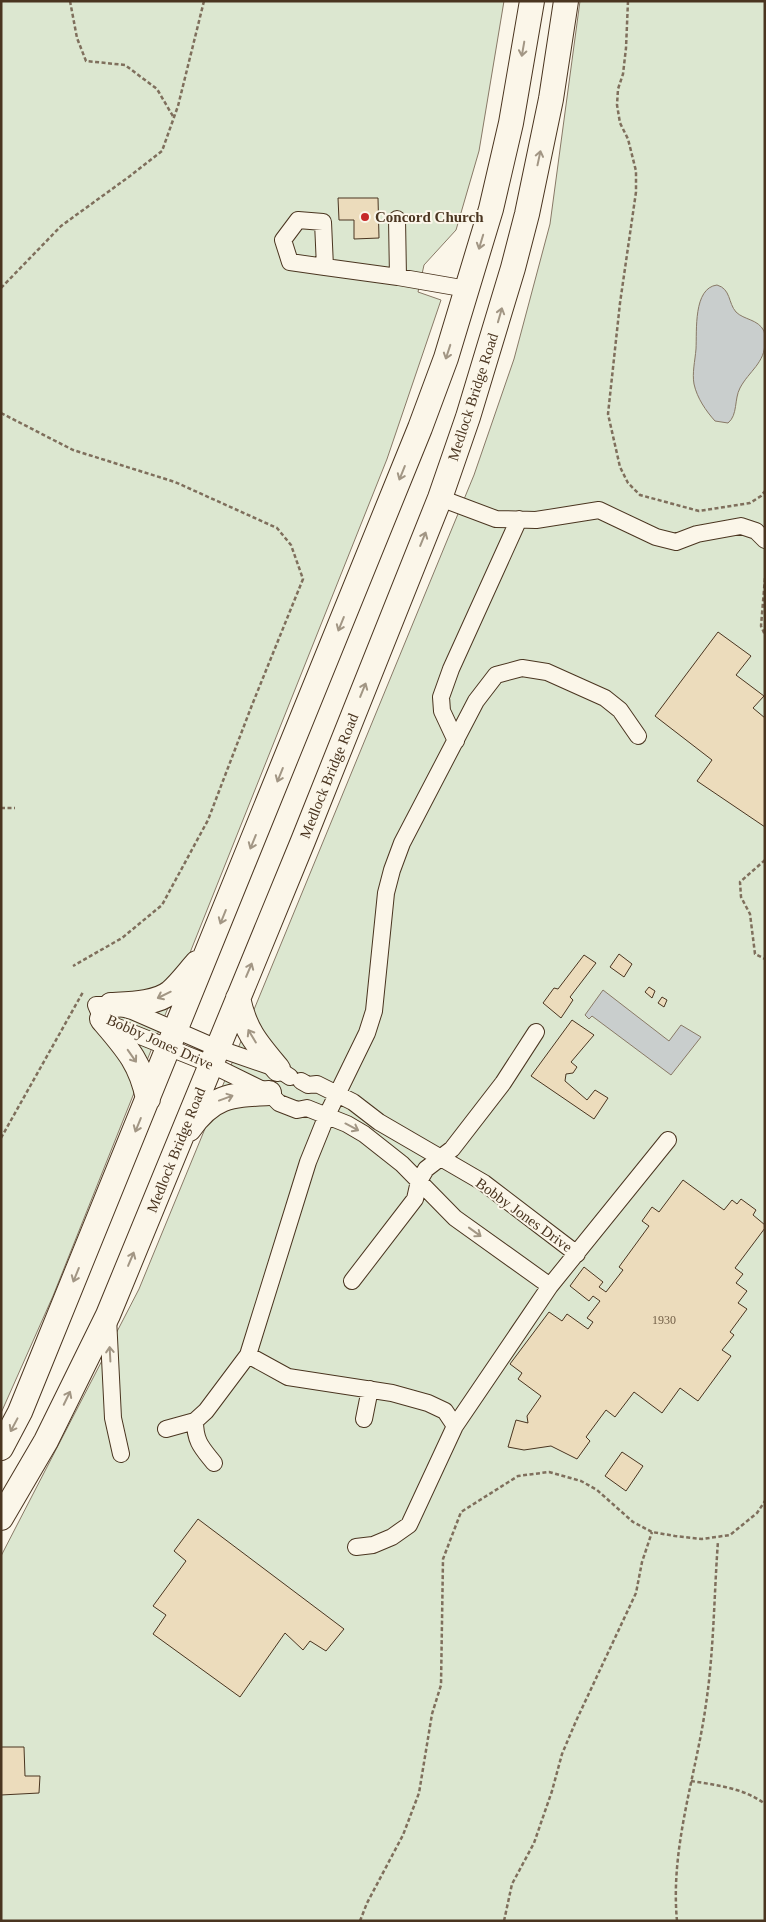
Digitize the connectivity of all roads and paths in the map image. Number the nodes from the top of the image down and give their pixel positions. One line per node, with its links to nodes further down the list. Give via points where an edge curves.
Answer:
1 (70, 1): 6 (path, via 77,38 86,61 124,65 158,89)
2 (204, 1): 6 (path)
3 (532, 1): 11 (highway, one-way to 11, via 511,123 491,209)
4 (566, 1): 14 (highway, Medlock Bridge Road, one-way to 4, via 471,410 515,259 551,99)
5 (628, 1): 13 (path, via 626,48 617,105 633,157 636,192 608,414 620,467 628,483 640,495 700,511 750,503)
6 (174, 118): 10 (path, via 162,151 61,226)
7 (397, 219): 9 (lane)
8 (325, 266): 9 (lane)
9 (398, 277): 11 (lane)
10 (1, 288)
11 (467, 289): 24 (highway, one-way to 24, via 420,428)
12 (1, 413): 26 (path, via 73,450 175,482 277,528 291,546 303,579 208,820 162,905 122,938)
13 (765, 490)
14 (440, 498): 15 (lane, via 496,519); 28 (highway, Medlock Bridge Road, one-way to 14)
15 (519, 520): 16 (lane, via 599,510 656,537 676,542 697,534 741,526 756,531); 20 (lane, via 441,697 442,710)
16 (765, 540)
17 (765, 578): 18 (path, via 761,626)
18 (765, 635)
19 (638, 736): 20 (lane, via 620,710 605,698 547,672 522,668 496,675 476,701)
20 (456, 740): 35 (lane, via 402,843 392,870 386,893 374,1010)
21 (1, 808): 22 (path)
22 (14, 808)
23 (765, 860): 25 (path, via 740,882 741,897 750,914 756,954)
24 (210, 948): 29 (highway, one-way to 29, via 170,993); 31 (highway)
25 (765, 959)
26 (73, 966)
27 (83, 992): 38 (path)
28 (238, 998): 32 (highway, Medlock Bridge Road); 33 (highway, one-way to 28, via 255,1042 241,1013)
29 (107, 1012): 31 (lane, Bobby Jones Drive); 36 (highway, one-way to 36, via 138,1066)
30 (536, 1032): 41 (lane, via 503,1083 452,1149)
31 (173, 1039): 32 (lane, Bobby Jones Drive); 36 (highway)
32 (214, 1056): 33 (lane, Bobby Jones Drive); 34 (lane, Bobby Jones Drive); 40 (highway, Medlock Bridge Road)
33 (297, 1078): 34 (lane); 35 (lane, Bobby Jones Drive)
34 (269, 1093): 37 (lane, Bobby Jones Drive, via 285,1093 303,1100 307,1108); 40 (highway, one-way to 34, via 194,1122 220,1099 239,1094)
35 (338, 1093): 37 (lane); 41 (lane, Bobby Jones Drive)
36 (148, 1099): 53 (highway, one-way to 53, via 24,1403)
37 (327, 1116): 42 (lane, Bobby Jones Drive, one-way to 42, via 364,1134); 47 (lane, via 308,1162)
38 (1, 1138)
39 (668, 1140): 43 (lane)
40 (179, 1143): 46 (highway, Medlock Bridge Road, one-way to 40)
41 (440, 1159): 42 (lane, via 426,1169); 43 (lane, Bobby Jones Drive, via 484,1183)
42 (419, 1181): 44 (lane, via 414,1199); 45 (lane, Bobby Jones Drive, one-way to 45, via 455,1218)
43 (577, 1254): 45 (lane)
44 (352, 1282)
45 (550, 1286): 51 (lane)
46 (108, 1314): 54 (lane, one-way to 46, via 113,1418); 57 (highway, Medlock Bridge Road, one-way to 46, via 46,1441)
47 (248, 1355): 48 (lane, via 288,1377); 50 (lane, via 206,1412)
48 (370, 1390): 49 (lane); 51 (lane, via 428,1403 445,1412)
49 (364, 1419)
50 (195, 1421): 52 (lane); 55 (lane, via 198,1444)
51 (454, 1426): 60 (lane, via 409,1525 392,1538)
52 (166, 1429)
53 (1, 1448)
54 (121, 1454)
55 (214, 1463)
56 (765, 1501): 58 (path, via 757,1513 730,1535 702,1539)
57 (1, 1518)
58 (652, 1532): 63 (path, via 633,1522 597,1490 548,1472 518,1476 461,1512 443,1558 441,1685 432,1714 419,1793 403,1835); 64 (path, via 636,1593 562,1754 534,1843 512,1884)
59 (718, 1541): 61 (path, via 706,1704)
60 (356, 1547)
61 (690, 1781): 62 (path, via 739,1791); 65 (path, via 677,1870)
62 (765, 1804)
63 (360, 1921)
64 (504, 1921)
65 (677, 1921)

